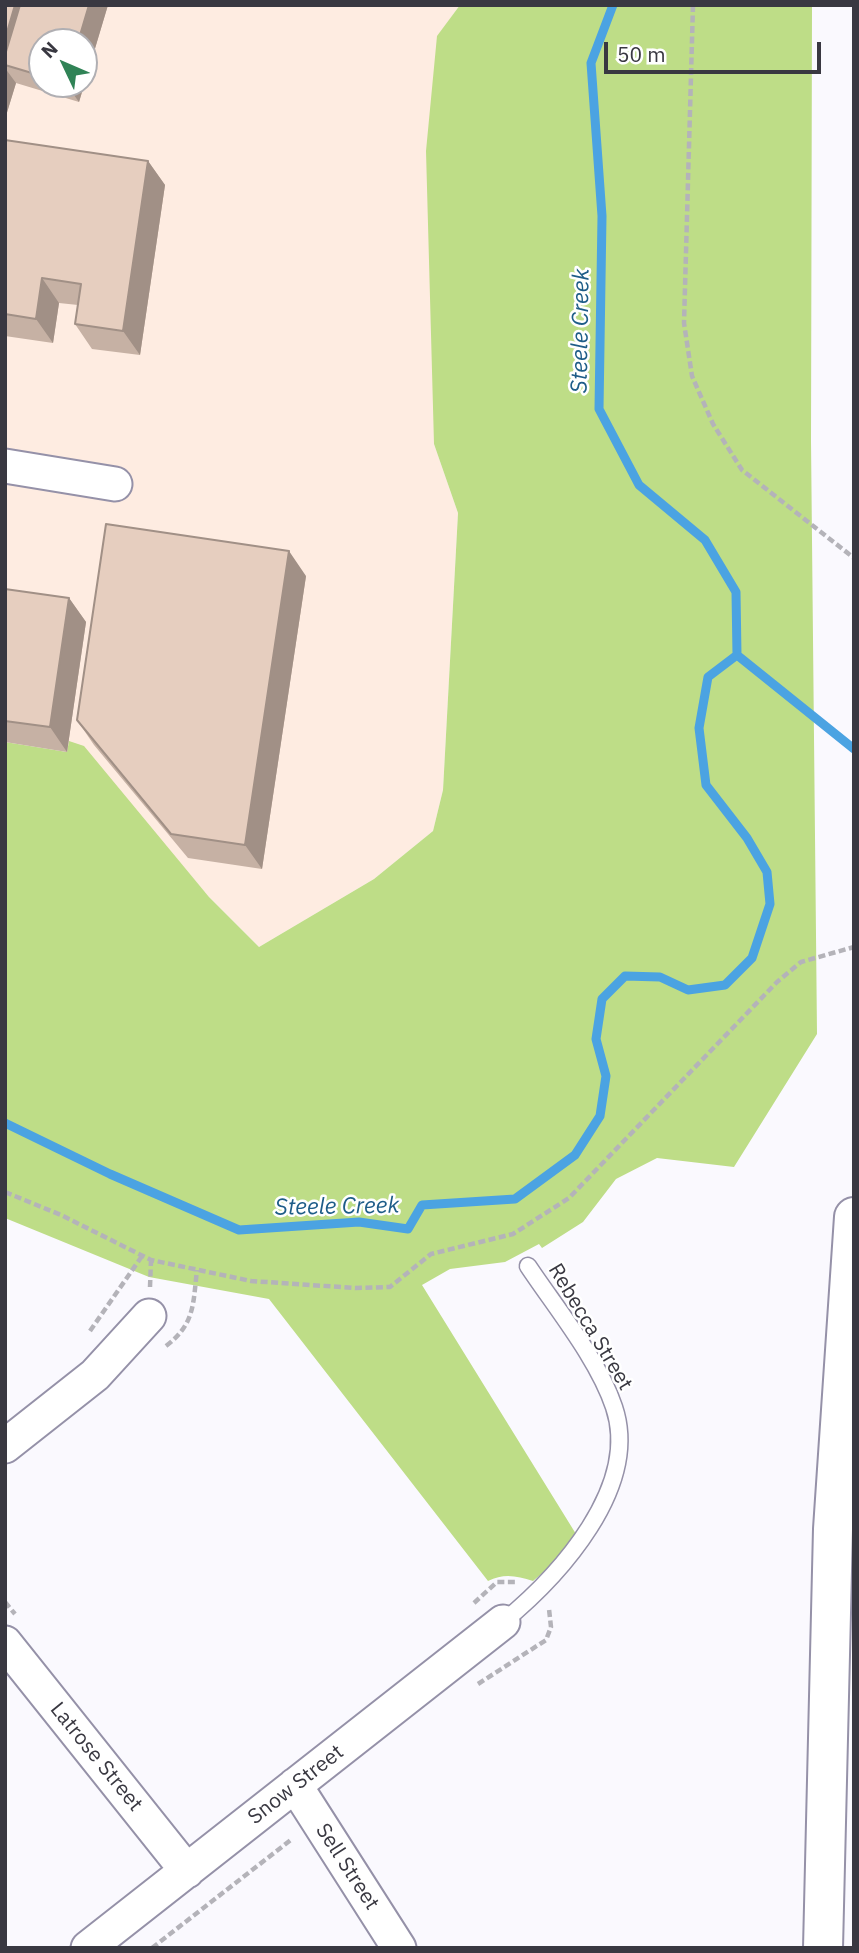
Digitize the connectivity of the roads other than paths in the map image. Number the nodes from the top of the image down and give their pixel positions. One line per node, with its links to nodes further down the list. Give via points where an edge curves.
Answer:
1 (5, 466): 2 (street)
2 (115, 484)
3 (854, 1217): 13 (highway, via 833,1529)
4 (528, 1266): 7 (lane, Rebecca Street, via 614,1405 618,1451 611,1482 595,1517 564,1565)
5 (149, 1316): 6 (street, via 95,1375)
6 (5, 1446)
7 (503, 1622): 9 (street, Snow Street)
8 (5, 1643): 10 (street, Latrose Street)
9 (295, 1785): 10 (street, Snow Street); 12 (street, Sell Street)
10 (187, 1871): 11 (street, Snow Street)
11 (88, 1948)
12 (399, 1948)
13 (823, 1948)

